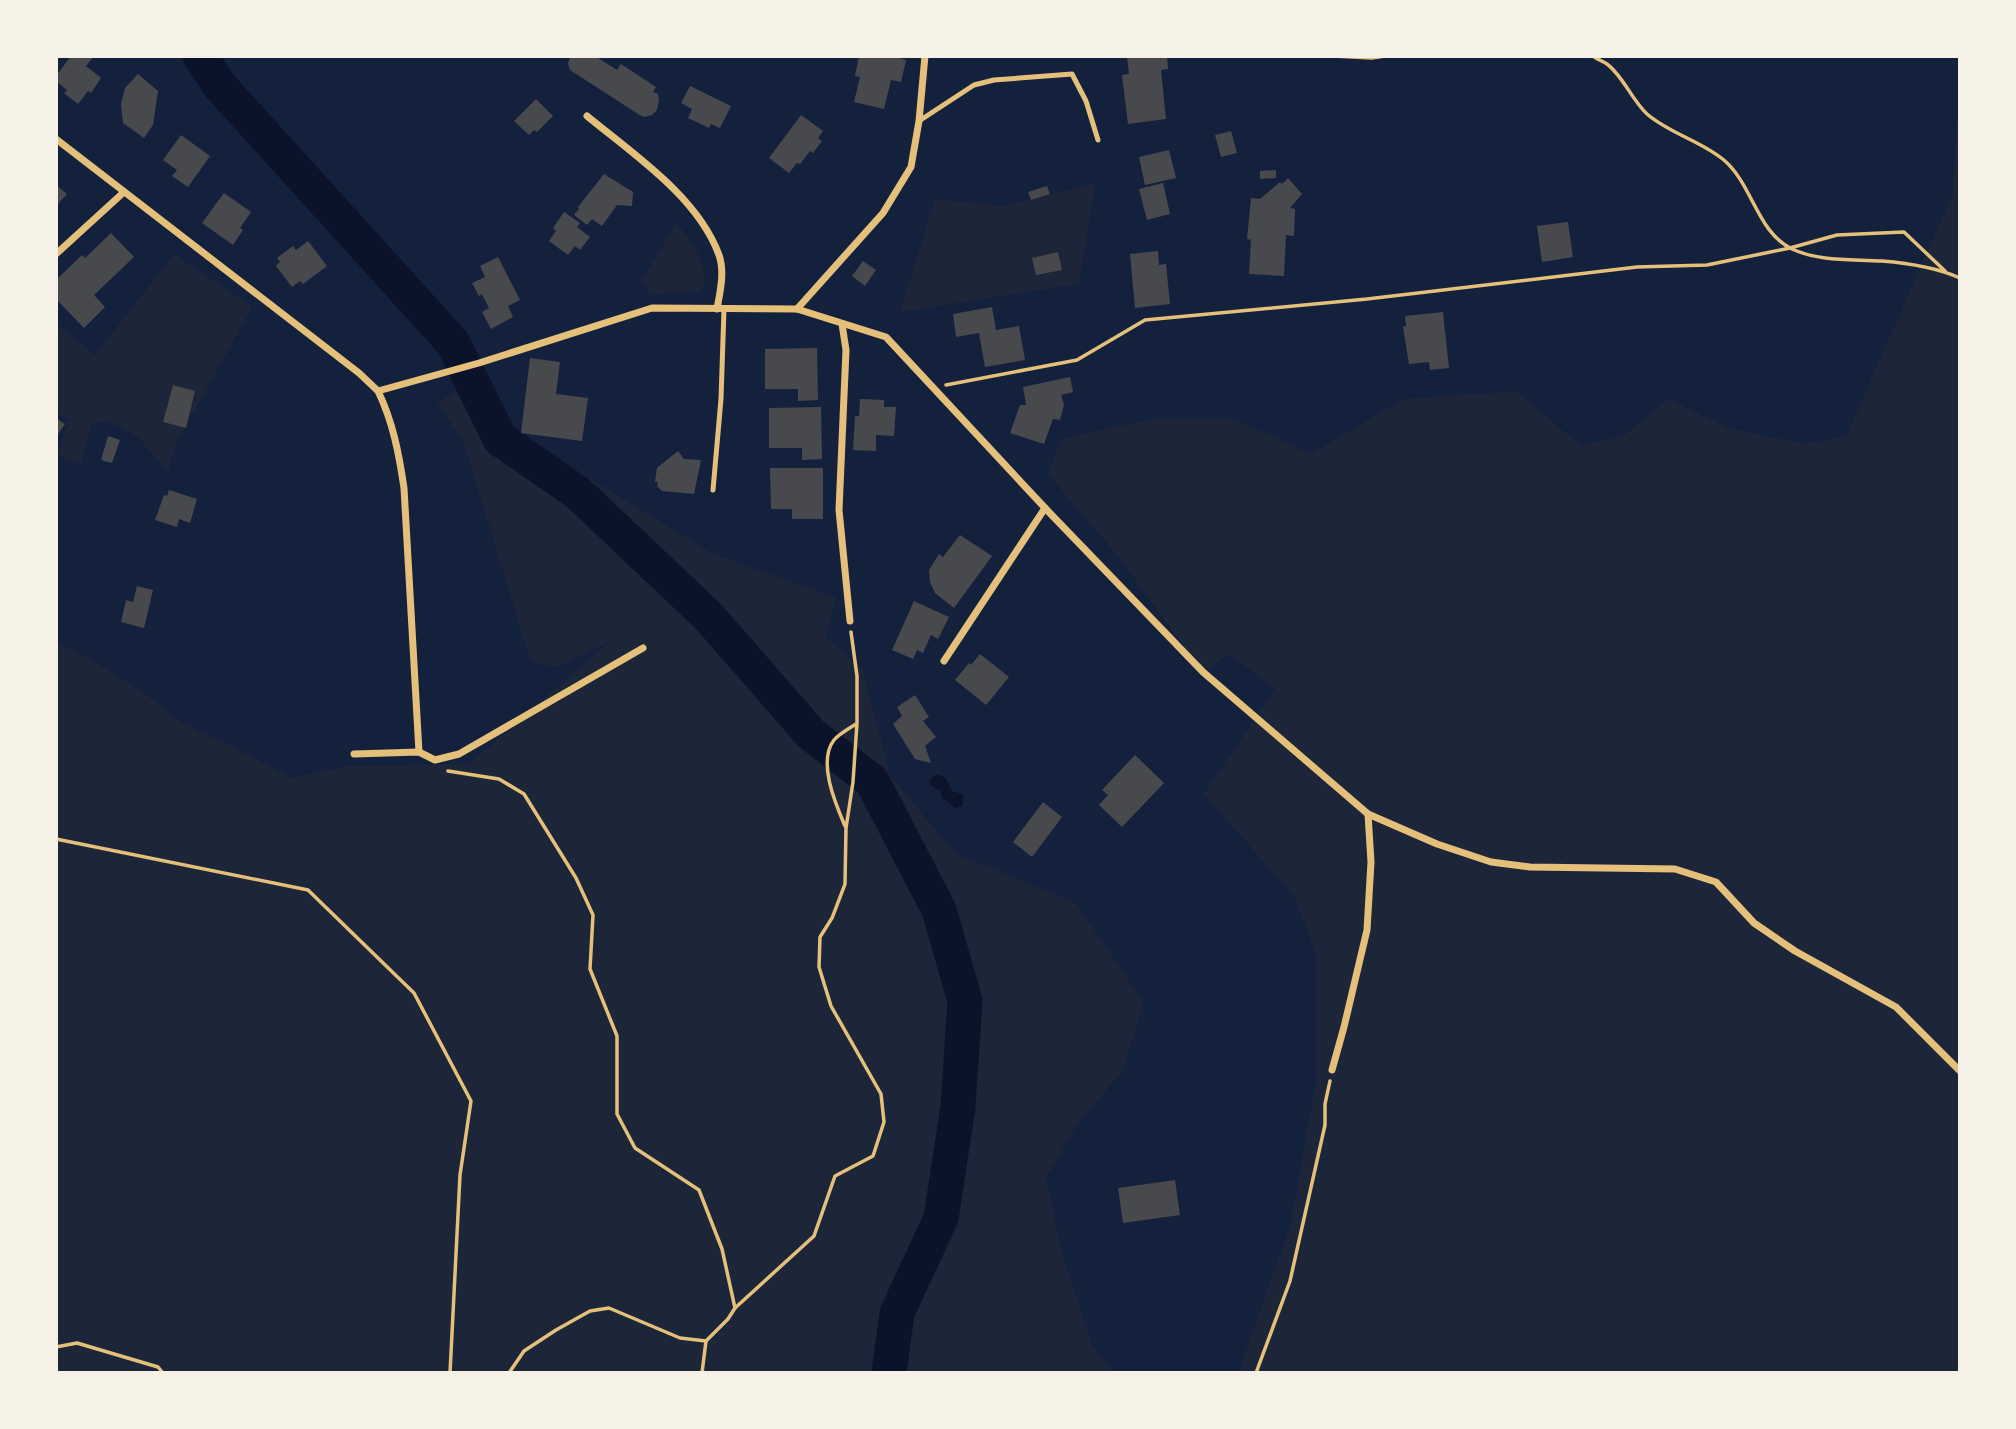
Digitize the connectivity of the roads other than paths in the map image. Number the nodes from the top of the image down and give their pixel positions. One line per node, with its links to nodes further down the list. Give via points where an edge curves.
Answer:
1 (925, 56): 3 (street)
2 (587, 116): 8 (street, via 674,189 703,224 720,257)
3 (919, 121): 5 (lane, via 974,85 1072,74); 9 (street, via 911,167 883,213)
4 (56, 139): 6 (street)
5 (1098, 140)
6 (124, 192): 7 (street); 11 (street)
7 (56, 254)
8 (721, 309): 9 (street); 11 (street, via 652,308); 12 (lane, via 721,399)
9 (797, 309): 10 (street)
10 (842, 324): 13 (street, via 886,337); 14 (street, via 846,350 839,510)
11 (378, 391): 17 (street, via 399,452 404,488)
12 (713, 489)
13 (1045, 508): 16 (street); 19 (street, via 1203,672)
14 (850, 621)
15 (642, 648): 17 (street, via 458,754 435,760)
16 (944, 661)
17 (419, 752): 18 (street)
18 (354, 754)
19 (1368, 814): 20 (street, via 1367,930); 21 (street, via 1491,862 1675,869 1716,882 1754,923 1896,1007)
20 (1332, 1070)
21 (1960, 1071)

